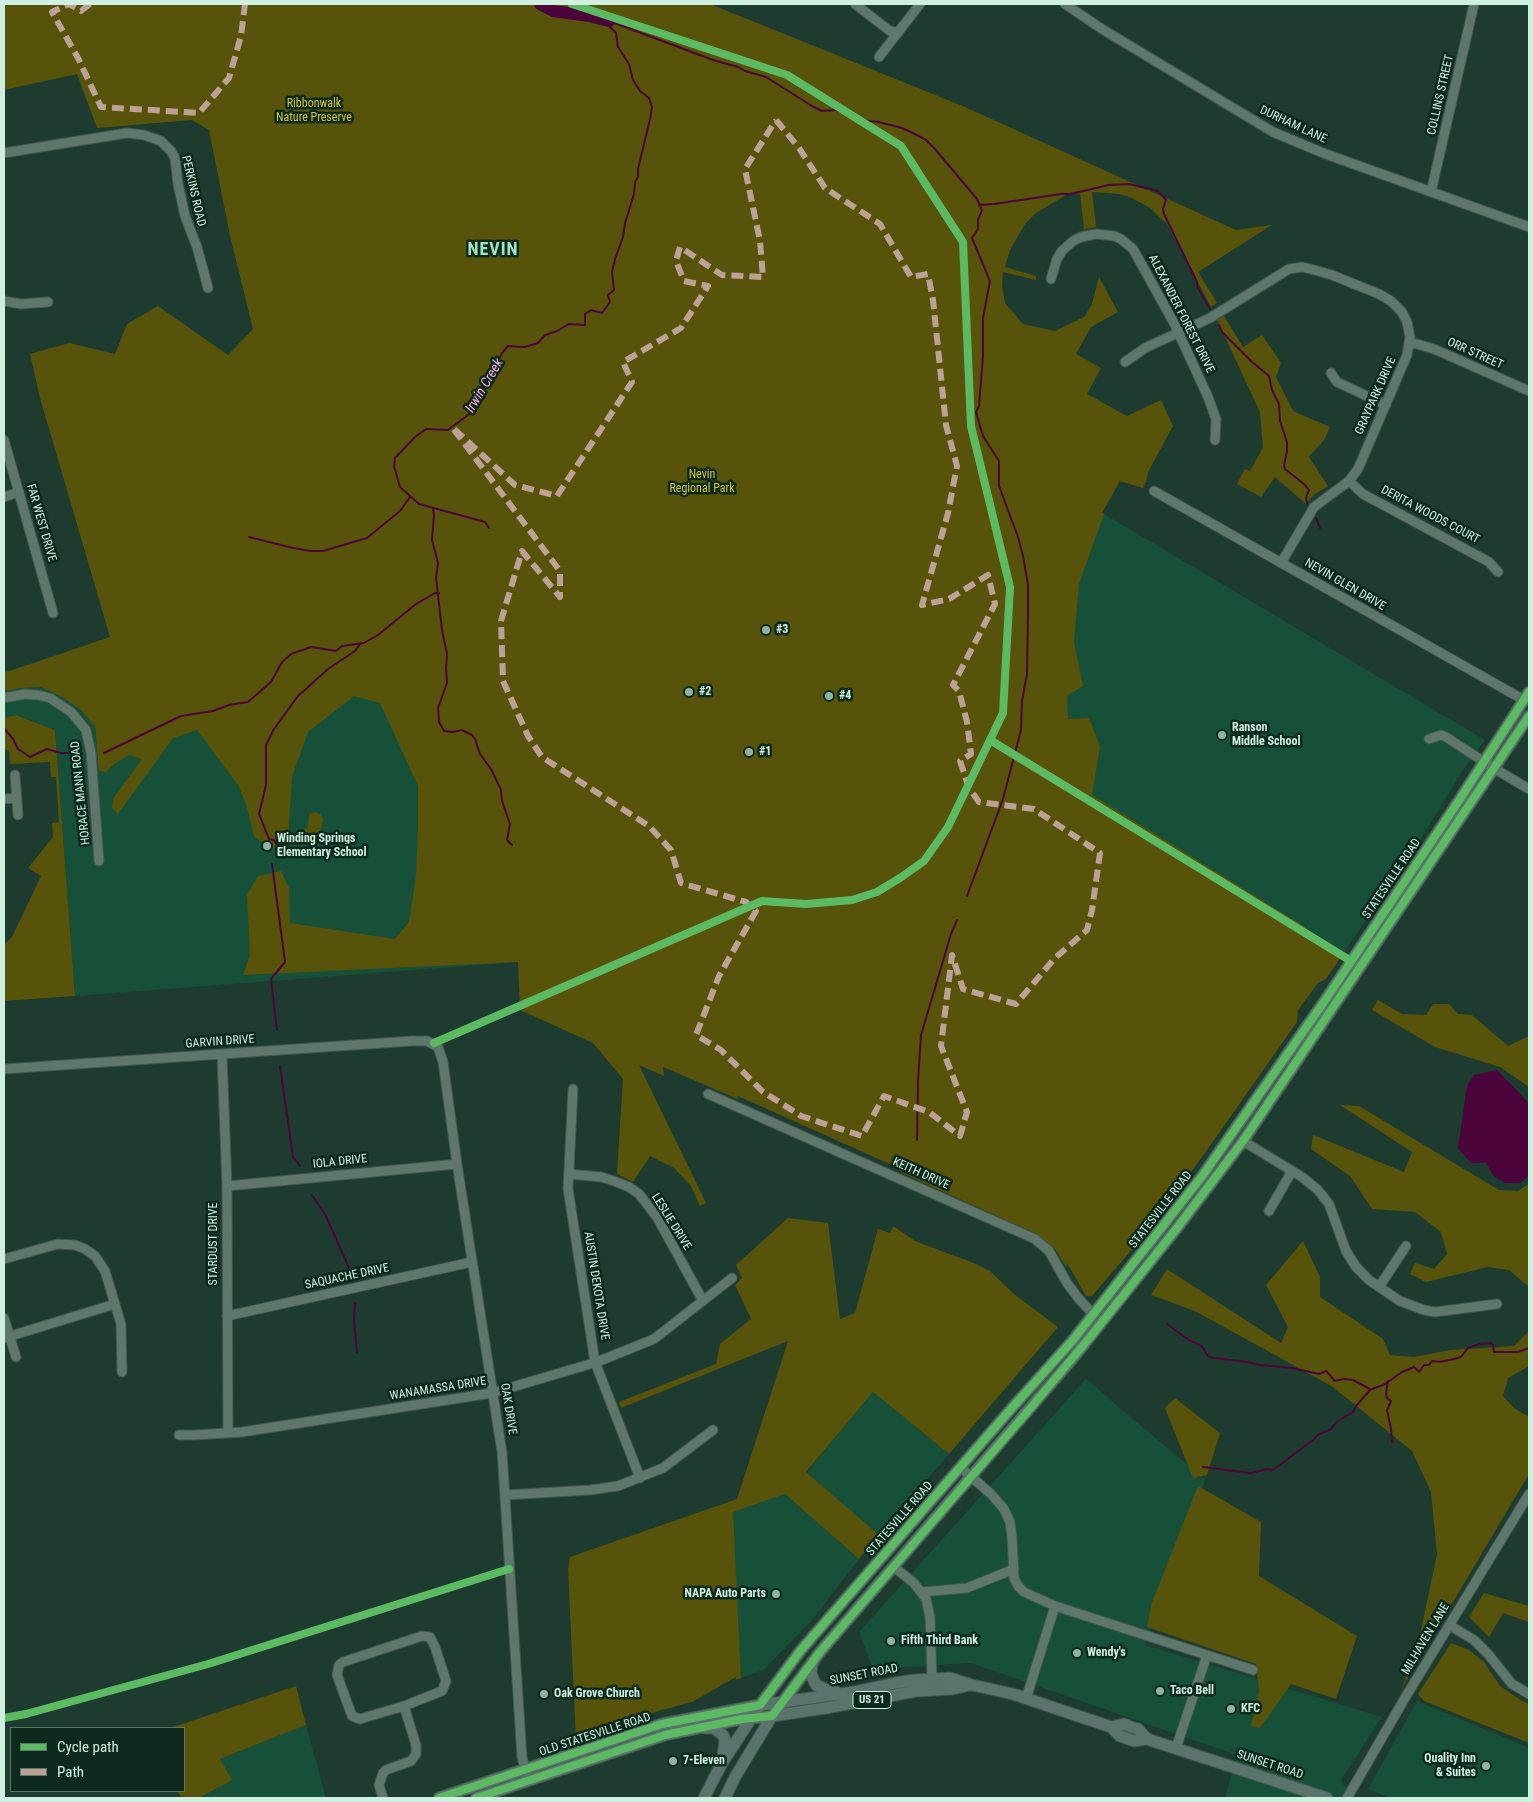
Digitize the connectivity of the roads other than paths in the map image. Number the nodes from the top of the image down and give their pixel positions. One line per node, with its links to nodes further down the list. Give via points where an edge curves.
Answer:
1 (856, 4): 5 (street, via 890,31)
2 (920, 4): 5 (street)
3 (1065, 4): 8 (street, DURHAM LANE, via 1273,132)
4 (1474, 4): 8 (street, COLLINS STREET)
5 (897, 32): 6 (street)
6 (879, 57)
7 (4, 153): 11 (street, PERKINS ROAD, via 128,133 161,141 175,158 185,216)
8 (1431, 192): 9 (street, DURHAM LANE)
9 (1529, 228)
10 (1051, 279): 14 (street, ALEXANDER FOREST DRIVE, via 1057,259 1072,241 1088,234 1114,236 1132,249)
11 (208, 288)
12 (4, 301): 13 (street, via 21,304)
13 (48, 302)
14 (1178, 332): 15 (street, GRAYPARK DRIVE, via 1210,318 1280,273 1302,267 1332,275 1390,301 1407,322); 16 (street, GRAYPARK DRIVE); 21 (street, ALEXANDER FOREST DRIVE, via 1213,410)
15 (1409, 343): 18 (street, ORR STREET, via 1434,350); 19 (street, GRAYPARK DRIVE)
16 (1125, 362)
17 (1331, 374): 19 (street, via 1337,382)
18 (1529, 391)
19 (1386, 405): 22 (street, GRAYPARK DRIVE)
20 (4, 440): 24 (street, FAR WEST DRIVE)
21 (1215, 440)
22 (1349, 481): 26 (street, GRAYPARK DRIVE, via 1314,507); 27 (street, DERITA WOODS COURT, via 1363,494 1489,562)
23 (1154, 491): 26 (street, NEVIN GLEN DRIVE)
24 (19, 492): 25 (street); 28 (street, FAR WEST DRIVE)
25 (4, 497)
26 (1281, 562): 29 (street, NEVIN GLEN DRIVE)
27 (1498, 572)
28 (53, 613)
29 (1527, 696): 33 (main road, STATESVILLE ROAD)
30 (4, 698): 40 (street, HORACE MANN ROAD, via 38,694 50,698 71,712 86,730 91,753)
31 (1529, 716): 34 (main road, STATESVILLE ROAD)
32 (1429, 740): 33 (street, via 1441,735 1446,737)
33 (1484, 762): 34 (street); 60 (main road, STATESVILLE ROAD, via 1238,1127)
34 (1495, 769): 36 (street); 46 (main road, STATESVILLE ROAD)
35 (15, 775): 37 (street)
36 (1529, 789)
37 (17, 798): 38 (street); 39 (street)
38 (4, 799)
39 (18, 816)
40 (100, 861)
41 (436, 1045): 42 (street, GARVIN DRIVE, via 412,1041); 47 (street, OAK DRIVE, via 443,1062)
42 (222, 1055): 43 (street, GARVIN DRIVE); 50 (street, STARDUST DRIVE)
43 (4, 1069)
44 (573, 1089): 49 (street, AUSTIN DEKOTA DRIVE)
45 (708, 1094): 60 (street, KEITH DRIVE, via 1035,1239 1049,1251 1067,1283)
46 (1244, 1141): 48 (street); 73 (main road, STATESVILLE ROAD, via 1091,1336)
47 (457, 1164): 50 (street, IOLA DRIVE); 54 (street, OAK DRIVE)
48 (1292, 1172): 51 (street); 56 (street, via 1307,1180 1321,1194 1332,1211 1349,1257 1364,1276)
49 (569, 1174): 57 (street, LESLIE DRIVE, via 601,1177 640,1194 657,1217); 65 (street, AUSTIN DEKOTA DRIVE, via 568,1189)
50 (226, 1186): 61 (street, STARDUST DRIVE)
51 (1269, 1211)
52 (1406, 1246): 56 (street)
53 (4, 1259): 58 (street, via 52,1244 80,1247 101,1263)
54 (472, 1262): 61 (street, SAQUACHE DRIVE); 67 (street, OAK DRIVE)
55 (732, 1278): 57 (street, WANAMASSA DRIVE)
56 (1379, 1287): 59 (street, via 1409,1305 1435,1312)
57 (703, 1301): 65 (street, WANAMASSA DRIVE, via 654,1339)
58 (115, 1304): 63 (street); 66 (street, via 122,1330)
59 (1497, 1304)
60 (1093, 1314): 71 (main road, STATESVILLE ROAD)
61 (227, 1316): 69 (street, STARDUST DRIVE)
62 (4, 1318): 63 (street)
63 (7, 1337): 64 (street)
64 (16, 1358)
65 (595, 1362): 67 (street, WANAMASSA DRIVE); 72 (street, AUSTIN DEKOTA DRIVE)
66 (122, 1372)
67 (492, 1393): 69 (street, WANAMASSA DRIVE); 75 (street, OAK DRIVE)
68 (713, 1430): 72 (street, via 663,1468)
69 (228, 1433): 70 (street, WANAMASSA DRIVE)
70 (179, 1435)
71 (960, 1467): 73 (street); 90 (main road, STATESVILLE ROAD, via 801,1650)
72 (640, 1478): 75 (street, via 604,1489)
73 (971, 1478): 76 (main road, STATESVILLE ROAD); 77 (street, via 1004,1509 1010,1522)
74 (1529, 1494): 80 (street, MILHAVEN LANE)
75 (505, 1495): 97 (street, OAK DRIVE, via 513,1639)
76 (894, 1567): 78 (street); 82 (main road, STATESVILLE ROAD)
77 (1014, 1568): 78 (street, via 967,1588); 79 (street, via 1014,1578 1024,1592)
78 (922, 1592): 84 (street, via 930,1617)
79 (1055, 1606): 81 (street); 88 (street)
80 (1449, 1625): 87 (street, via 1474,1640 1512,1684); 105 (street, MILHAVEN LANE)
81 (1207, 1655): 83 (street); 95 (street)
82 (812, 1662): 86 (main road, via 810,1674 816,1685); 89 (main road, STATESVILLE ROAD)
83 (1253, 1670)
84 (932, 1678): 85 (main road, SUNSET ROAD / US 21, via 950,1678); 86 (main road, SUNSET ROAD / US 21)
85 (972, 1685): 88 (main road, SUNSET ROAD / US 21); 92 (main road, SUNSET ROAD / US 21, via 952,1690 916,1691)
86 (843, 1694): 89 (main road, SUNSET ROAD / US 21)
87 (1529, 1694)
88 (1026, 1698): 95 (main road, SUNSET ROAD / US 21, via 1111,1727 1124,1724 1138,1729 1147,1739)
89 (781, 1702): 90 (main road, SUNSET ROAD / US 21); 92 (main road, STATESVILLE ROAD)
90 (760, 1704): 93 (main road, STATESVILLE ROAD); 97 (main road, OLD STATESVILLE ROAD, via 662,1724)
91 (404, 1706): 91 (street, via 442,1691 446,1684 430,1637 414,1639 339,1665 337,1675 352,1716 360,1719); 99 (street, via 416,1754 411,1761 382,1774 379,1785)
92 (772, 1716): 93 (main road, OLD STATESVILLE ROAD); 103 (main road, STATESVILLE ROAD)
93 (752, 1717): 94 (main road, OLD STATESVILLE ROAD); 96 (main road, STATESVILLE ROAD)
94 (700, 1728): 96 (main road, via 714,1728 723,1735); 98 (main road, OLD STATESVILLE ROAD, via 665,1735)
95 (1176, 1748): 104 (main road, SUNSET ROAD / US 21)
96 (722, 1763): 102 (main road, STATESVILLE ROAD)
97 (525, 1769): 98 (street, OAK DRIVE); 100 (main road, OLD STATESVILLE ROAD)
98 (529, 1781): 101 (main road, OLD STATESVILLE ROAD)
99 (383, 1798)
100 (440, 1798)
101 (476, 1798)
102 (704, 1798)
103 (725, 1798)
104 (1327, 1798)
105 (1347, 1798)

